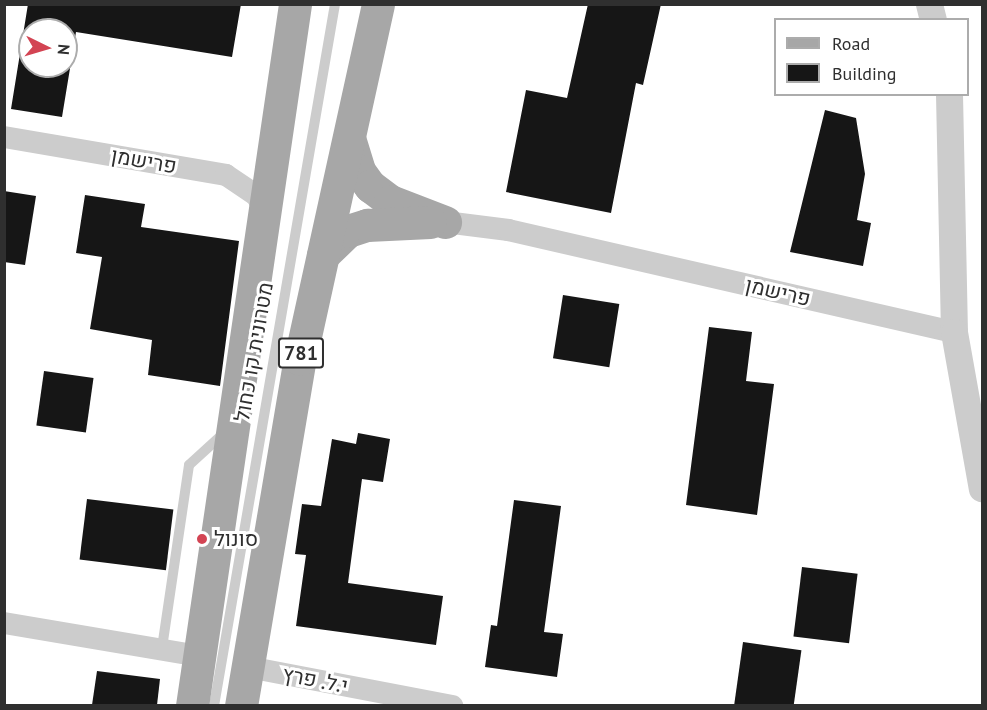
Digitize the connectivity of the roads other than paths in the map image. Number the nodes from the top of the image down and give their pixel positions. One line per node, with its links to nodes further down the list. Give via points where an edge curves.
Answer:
1 (295, 4): 7 (main road, 781)
2 (335, 4): 18 (lane, מטרונית קו כחול)
3 (378, 4): 6 (main road, 781)
4 (948, 99): 10 (street)
5 (4, 137): 7 (street, פרישמן, via 225,174 257,196)
6 (350, 141): 8 (main road, via 359,171 370,186 390,201); 9 (main road, 781)
7 (266, 214): 11 (main road, 781)
8 (445, 222): 9 (main road, via 367,225 348,231); 10 (street, פרישמן, via 508,230)
9 (323, 255): 16 (main road, 781, via 279,465)
10 (954, 332): 12 (street)
11 (234, 424): 14 (lane, via 189,465); 15 (main road, 781)
12 (982, 489)
13 (4, 623): 14 (street)
14 (162, 648): 15 (street)
15 (200, 656): 17 (main road, 781)
16 (248, 667): 19 (main road, 781); 20 (street, י.ל. פרץ)
17 (192, 705)
18 (214, 705)
19 (241, 705)
20 (453, 705)

